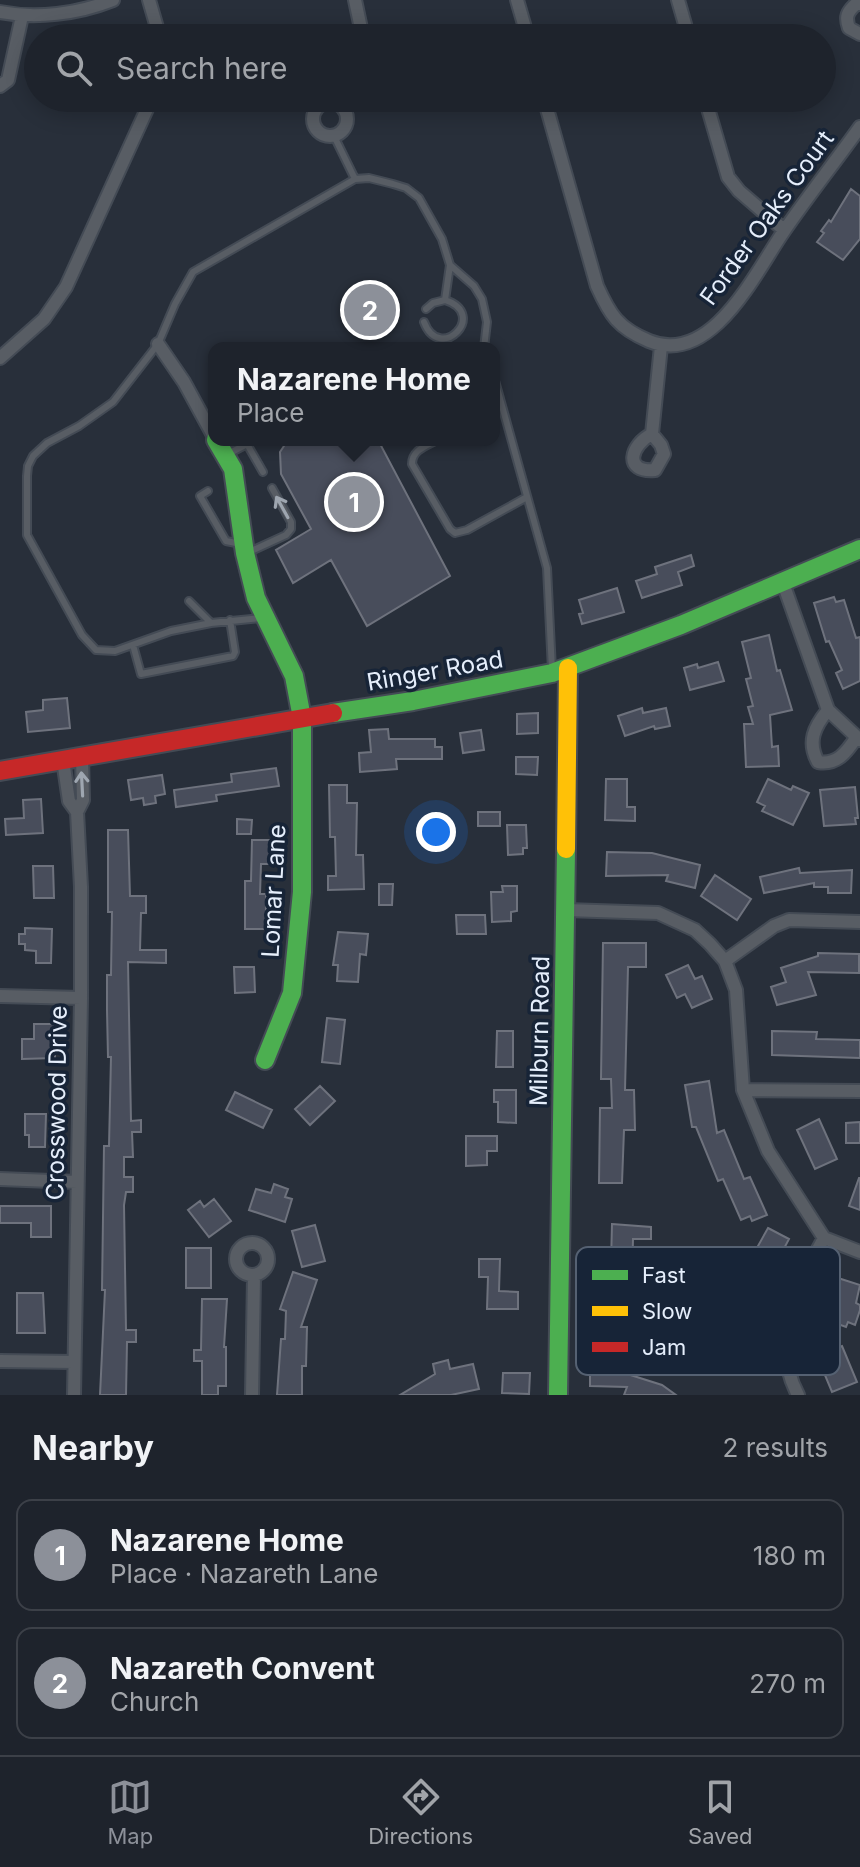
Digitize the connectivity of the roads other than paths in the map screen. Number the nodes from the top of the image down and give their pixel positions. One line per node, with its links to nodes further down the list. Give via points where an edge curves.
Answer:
1 (113, 0): 8 (street)
2 (149, 0): 9 (street)
3 (355, 0): 10 (street)
4 (517, 0): 11 (street)
5 (678, 0): 12 (street)
6 (860, 4): 13 (street, via 846,19)
7 (0, 12): 8 (street)
8 (22, 16): 14 (street, via 8,80)
9 (156, 24)
10 (360, 24)
11 (524, 24)
12 (685, 24)
13 (860, 34)
14 (0, 86)
15 (146, 112): 31 (street, via 66,287 32,332)
16 (316, 112): 21 (street, via 316,129)
17 (347, 112): 21 (street, via 347,123)
18 (548, 112): 30 (street, via 597,286 610,314 631,333)
19 (709, 112): 23 (street, via 728,177)
20 (860, 127): 23 (street, Forder Oaks Court)
21 (334, 136): 22 (lane)
22 (355, 179): 24 (lane, via 369,178 414,193 442,239); 29 (lane, via 193,272)
23 (784, 230): 30 (street, Forder Oaks Court, via 720,322 689,341)
24 (450, 265): 25 (lane); 28 (lane, via 474,286 486,307)
25 (445, 300): 26 (lane); 27 (lane, via 462,313 459,331 441,339)
26 (426, 309)
27 (424, 322)
28 (485, 342)
29 (158, 344): 34 (street); 50 (lane, via 113,402 39,449 27,476 27,535 82,635 104,652)
30 (661, 346): 35 (street)
31 (0, 358)
32 (500, 398): 33 (lane)
33 (502, 405): 42 (lane)
34 (208, 426)
35 (652, 434)
36 (218, 446): 43 (street, Lomar Lane)
37 (248, 446): 39 (lane)
38 (426, 446): 42 (lane, via 416,451 412,464 455,533)
39 (263, 472)
40 (272, 488): 43 (lane, one-way to 40, via 291,529)
41 (208, 491): 43 (lane, via 200,496 226,541)
42 (527, 497): 51 (lane, via 547,568)
43 (245, 549): 47 (street, Lomar Lane)
44 (860, 549): 45 (street, Ringer Road)
45 (783, 583): 51 (street, Ringer Road); 52 (street)
46 (189, 601): 49 (lane)
47 (264, 617): 48 (lane); 53 (street, Lomar Lane, via 294,676)
48 (230, 620): 49 (lane); 50 (lane, via 233,656 141,674)
49 (211, 623): 50 (lane)
50 (133, 645)
51 (560, 670): 53 (street, Ringer Road); 59 (street, Milburn Road)
52 (828, 710): 54 (street); 54 (street, via 811,741 818,762 829,764)
53 (302, 718): 55 (street, Ringer Road); 64 (street, Lomar Lane, via 302,892 292,993)
54 (858, 739)
55 (82, 756): 56 (street, Ringer Road); 58 (street, Crosswood Drive, one-way to 55, via 83,800)
56 (63, 760): 57 (street, Ringer Road); 58 (street, Crosswood Drive, via 69,801)
57 (0, 771)
58 (77, 812): 63 (street, Crosswood Drive)
59 (566, 910): 61 (street, via 658,913 695,930); 78 (street, Milburn Road)
60 (860, 922): 61 (street, via 789,920)
61 (725, 961): 65 (street, via 736,990)
62 (0, 996): 63 (street)
63 (81, 998): 68 (street, Crosswood Drive)
64 (265, 1060)
65 (743, 1090): 66 (street); 69 (street, via 768,1151)
66 (860, 1091)
67 (0, 1179): 68 (street)
68 (77, 1182): 74 (street, Crosswood Drive)
69 (824, 1238): 70 (street); 71 (street)
70 (819, 1247)
71 (860, 1252)
72 (254, 1277): 77 (street)
73 (0, 1361): 74 (street)
74 (74, 1362): 76 (street, Crosswood Drive)
75 (788, 1375): 79 (street)
76 (74, 1395)
77 (252, 1395)
78 (558, 1395)
79 (798, 1395)

